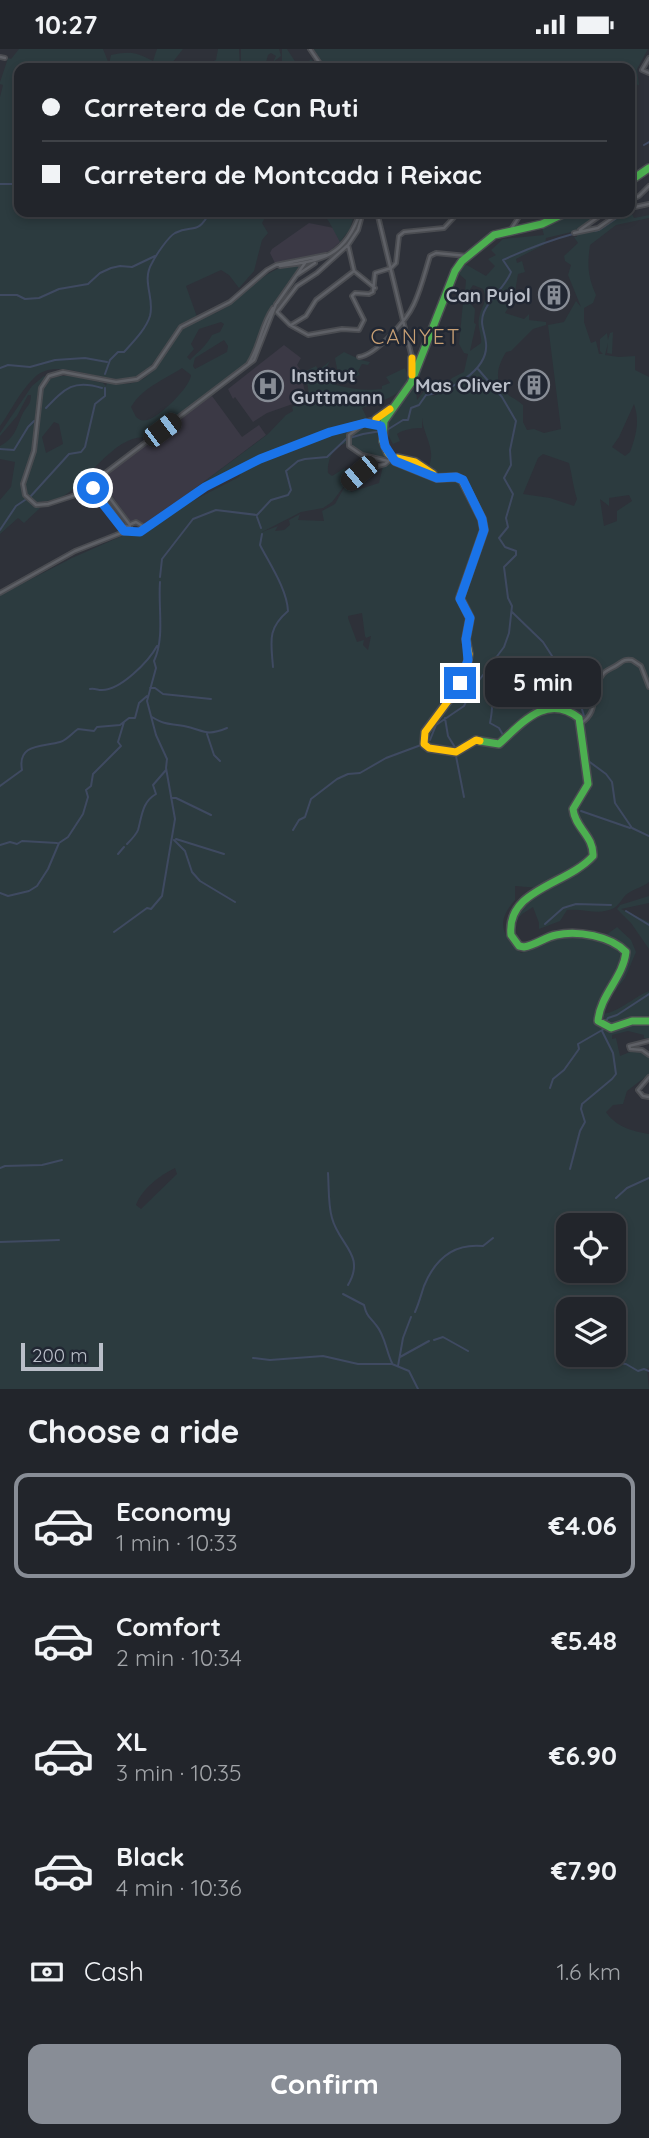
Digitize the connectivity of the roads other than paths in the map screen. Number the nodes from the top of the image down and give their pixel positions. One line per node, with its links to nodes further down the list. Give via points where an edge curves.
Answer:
1 (0, 57): 2 (street)
2 (5, 58)
3 (649, 58): 4 (street, via 644,67)
4 (648, 71)
5 (649, 186): 6 (street)
6 (635, 198)
7 (360, 217): 20 (street, via 351,235)
8 (361, 217): 18 (street)
9 (378, 217): 26 (street)
10 (454, 217): 26 (street, via 444,228 401,233 398,260)
11 (519, 217): 16 (street)
12 (557, 217): 16 (street)
13 (563, 217): 17 (street, via 542,227)
14 (598, 217): 15 (street, via 576,232 598,228)
15 (614, 217)
16 (510, 231): 17 (street); 22 (street, via 489,238)
17 (499, 236): 19 (street)
18 (348, 244): 27 (street); 34 (street, via 295,288 276,312)
19 (477, 250): 22 (street); 28 (street)
20 (334, 251): 21 (street); 23 (street)
21 (326, 255): 24 (street); 25 (street)
22 (467, 256): 28 (street); 33 (street, via 430,256 413,307); 39 (street, via 455,271)
23 (321, 260): 24 (street); 29 (street)
24 (305, 263): 25 (street); 29 (street)
25 (274, 267): 53 (street, via 218,310 181,327 142,377 121,383 59,372 44,381 34,451 23,489 36,505 48,505)
26 (391, 268): 30 (street, via 375,273); 33 (street)
27 (354, 271): 30 (street); 34 (street)
28 (457, 272): 39 (street)
29 (295, 277): 31 (street)
30 (375, 288): 34 (street, via 369,294 352,296 364,320 359,330 308,335)
31 (276, 305): 32 (street); 35 (street)
32 (267, 318): 35 (street); 36 (street)
33 (403, 320): 38 (street, via 374,351); 39 (street)
34 (290, 325)
35 (265, 330): 37 (street)
36 (259, 338): 37 (street); 40 (street)
37 (258, 352): 40 (street); 41 (street)
38 (359, 357)
39 (419, 357): 42 (street); 42 (street); 43 (street)
40 (251, 360): 41 (street)
41 (243, 369): 49 (street)
42 (416, 375): 43 (street)
43 (395, 407): 45 (street)
44 (365, 423): 45 (street); 46 (street, via 348,439 349,446 356,452); 55 (street, via 260,459 205,487)
45 (381, 424): 46 (street)
46 (392, 459): 47 (street); 48 (street); 52 (street, via 366,469)
47 (409, 462): 48 (street); 50 (street)
48 (421, 472): 50 (street)
49 (106, 473): 51 (street); 53 (street)
50 (443, 477): 60 (street, via 465,482 482,519 484,535 460,599 470,618 467,666 457,689 425,732 424,744 454,753 476,740 497,744 548,708 570,711)
51 (97, 481): 53 (street); 56 (street)
52 (348, 483)
53 (91, 488): 56 (street)
54 (139, 524): 55 (street); 56 (street, via 134,522); 57 (street)
55 (148, 526): 57 (street)
56 (127, 529): 57 (street); 58 (street, via 75,551)
57 (135, 531)
58 (0, 593)
59 (649, 687): 60 (street, via 641,666 632,660 622,661 602,676 594,710)
60 (582, 723): 61 (street, via 588,785 573,811 590,836 593,856 564,878 526,897 510,923 510,935 522,947 570,933 621,944 626,951 625,965 598,1021 611,1028)
61 (649, 1021)
62 (649, 1041): 63 (street, via 629,1046)
63 (649, 1055)
64 (649, 1077): 65 (street, via 638,1090)
65 (649, 1097)

